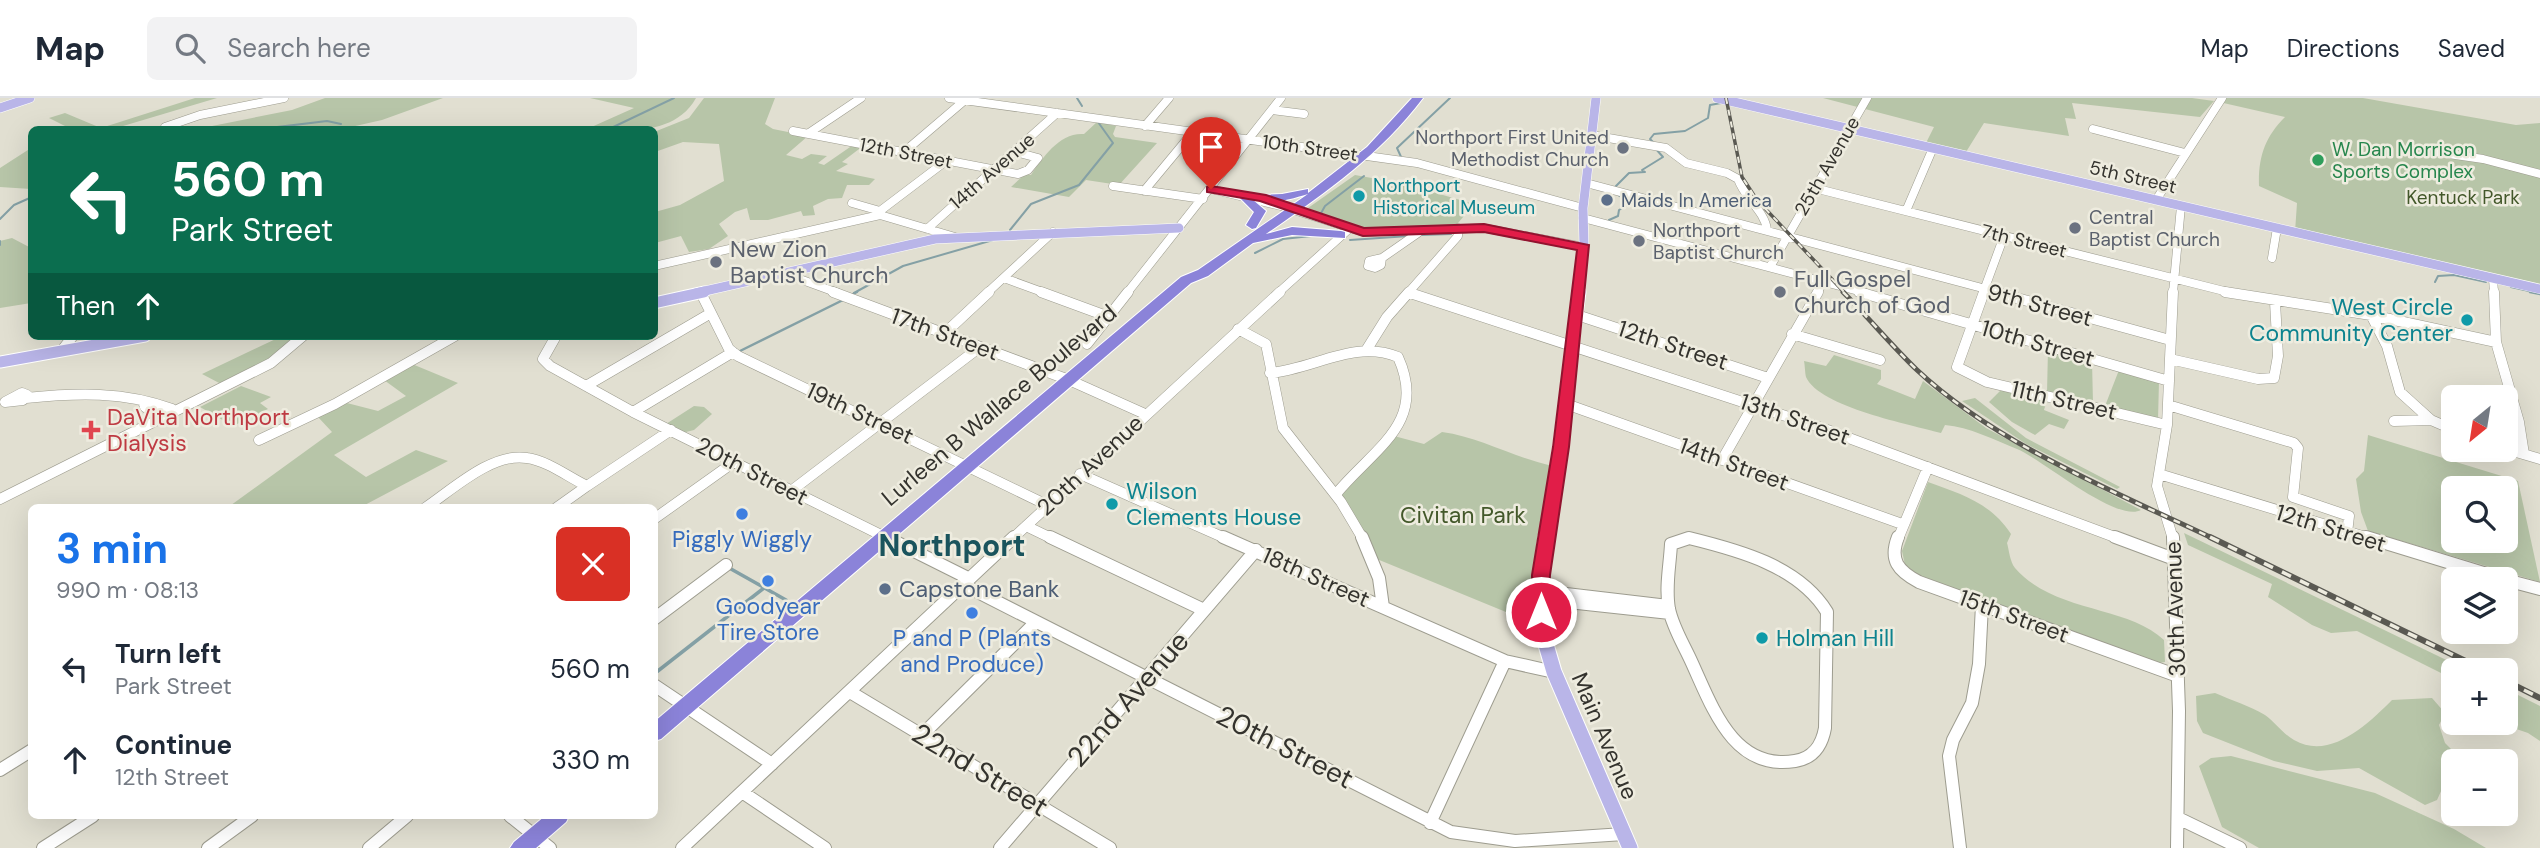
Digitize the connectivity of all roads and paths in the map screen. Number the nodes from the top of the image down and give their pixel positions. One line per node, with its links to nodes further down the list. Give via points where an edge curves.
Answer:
1 (30, 98): 14 (main road)
2 (284, 98): 19 (street)
3 (861, 98): 25 (street)
4 (1169, 98): 20 (street)
5 (1281, 98): 15 (street)
6 (1418, 98): 18 (highway, Lurleen B Wallace Boulevard)
7 (1424, 98): 18 (highway)
8 (1596, 98): 26 (main road, Main Avenue)
9 (1717, 98): 21 (main road, 5th Street)
10 (1867, 98): 21 (street, 25th Avenue)
11 (957, 99): 16 (street, 10th Street); 29 (street)
12 (1405, 99): 33 (highway, Lurleen B Wallace Boulevard)
13 (2221, 100): 32 (street)
14 (0, 108)
15 (1272, 110): 17 (street); 27 (street)
16 (1057, 113): 20 (street, 10th Street); 30 (street, 14th Avenue)
17 (1304, 114)
18 (1406, 114): 33 (highway, Lurleen B Wallace Boulevard)
19 (168, 126)
20 (1145, 126): 24 (street, 10th Street)
21 (1847, 128): 28 (main road, 5th Street); 39 (street, 25th Avenue)
22 (2093, 129): 32 (street)
23 (793, 131): 25 (street, 12th Street)
24 (1193, 132): 27 (street, 10th Street); 41 (street)
25 (808, 133): 29 (street, 12th Street)
26 (1591, 135): 37 (main road, Main Avenue); 58 (street, via 1666,148 1686,163 1727,173 1738,179 1742,193 1766,221)
27 (1249, 140): 33 (street, 10th Street); 40 (street)
28 (1933, 148): 46 (main road, 5th Street); 50 (street)
29 (904, 152): 34 (street, 12th Street)
30 (1016, 152): 35 (street, 14th Avenue); 35 (street, 12th Street, via 1038,158 1018,174)
31 (2435, 152): 36 (street)
32 (2185, 153): 46 (street)
33 (1357, 155): 42 (highway, Lurleen B Wallace Boulevard); 49 (highway, Lurleen B Wallace Boulevard); 52 (street, 10th Street, via 1450,171)
34 (946, 161): 35 (street, 12th Street); 51 (street)
35 (994, 170): 57 (street, 14th Avenue)
36 (2540, 174)
37 (1586, 183): 52 (main road, Main Avenue); 58 (street)
38 (1113, 186): 41 (street)
39 (1814, 188): 50 (street, 7th Street); 62 (street, 25th Avenue)
40 (1211, 189): 43 (street); 45 (street)
41 (1144, 191): 45 (street)
42 (1304, 191): 44 (highway); 49 (highway, Lurleen B Wallace Boulevard)
43 (1241, 196): 44 (street); 49 (street); 53 (highway, via 1260,211)
44 (1262, 198): 49 (street)
45 (1203, 199): 54 (street)
46 (2156, 200): 48 (main road, 5th Street)
47 (852, 202): 51 (street)
48 (2181, 206): 56 (main road, 5th Street); 74 (street, 30th Avenue)
49 (1286, 207): 53 (highway, Lurleen B Wallace Boulevard); 60 (street); 66 (highway, Lurleen B Wallace Boulevard)
50 (1906, 211): 63 (street, 7th Street)
51 (880, 213): 57 (street); 69 (street)
52 (1583, 213): 65 (main road, Main Avenue); 70 (street, 10th Street)
53 (1252, 225): 75 (highway, Lurleen B Wallace Boulevard, via 1202,262)
54 (1179, 228): 59 (main road); 86 (street)
55 (1458, 228): 61 (street); 65 (street, via 1495,230); 80 (street, via 1458,236)
56 (2277, 228): 68 (street); 73 (main road, 5th Street)
57 (928, 229): 64 (street)
58 (1767, 230): 62 (street, 25th Avenue)
59 (1053, 232): 64 (main road); 72 (street)
60 (1345, 232): 61 (street); 66 (highway, via 1292,231); 89 (street, 20th Avenue)
61 (1420, 232): 67 (street)
62 (1789, 235): 70 (street, 25th Avenue); 78 (street, 9th Street)
63 (2004, 236): 74 (street, 7th Street); 78 (street)
64 (955, 237): 71 (main road)
65 (1584, 247): 84 (main road, Main Avenue)
66 (1236, 248): 75 (highway, Lurleen B Wallace Boulevard)
67 (1382, 258)
68 (2272, 258)
69 (658, 266)
70 (1770, 267): 76 (street, 10th Street)
71 (783, 274): 79 (main road); 90 (street, 17th Street)
72 (1004, 278): 86 (street); 90 (street)
73 (2493, 278): 77 (main road, 5th Street); 99 (street)
74 (2175, 279): 82 (street, 7th Street); 98 (street, 30th Avenue)
75 (1186, 280): 92 (highway, Lurleen B Wallace Boulevard)
76 (1823, 282): 87 (street, 10th Street); 91 (street)
77 (2540, 289)
78 (1985, 290): 87 (street); 98 (street, 9th Street)
79 (701, 293): 81 (main road); 83 (street)
80 (1410, 293): 101 (street, 13th Street); 103 (street, via 1387,317)
81 (658, 302)
82 (2275, 302): 85 (street, 7th Street); 106 (street, via 2277,374 2268,380)
83 (711, 313): 105 (street); 113 (street)
84 (1577, 314): 101 (main road, Main Avenue); 110 (street, 12th Street)
85 (2371, 315): 99 (street, 7th Street); 121 (street, via 2387,346 2400,392)
86 (1109, 317): 88 (street)
87 (1971, 324): 112 (street, 10th Street); 125 (street, 11th Street, via 1957,362 1963,372 1987,382)
88 (1102, 327): 92 (street); 100 (street)
89 (1238, 329): 109 (street, via 1268,346); 119 (street, 20th Avenue)
90 (944, 334): 102 (street, 17th Street)
91 (1793, 334): 107 (street); 110 (street)
92 (1121, 336): 111 (highway, Lurleen B Wallace Boulevard)
93 (70, 340): 104 (street)
94 (121, 340): 104 (main road)
95 (298, 340): 120 (street, via 271,363)
96 (448, 340): 127 (street, via 335,404)
97 (553, 340): 113 (street, 20th Street, via 544,354 546,363)
98 (2170, 340): 106 (street, 30th Avenue)
99 (2496, 342): 129 (street)
100 (1087, 344)
101 (1573, 345): 115 (main road, Main Avenue); 116 (street, 13th Street)
102 (980, 347): 111 (street, 17th Street); 123 (street)
103 (1367, 349): 109 (street, via 1348,350 1300,369); 139 (street, via 1398,357 1406,369 1408,394 1399,429)
104 (62, 350): 108 (main road)
105 (733, 352): 118 (street); 123 (street, 19th Street)
106 (2170, 359): 112 (street, 30th Avenue)
107 (1880, 360)
108 (0, 362)
109 (1270, 373): 139 (street, via 1283,428)
110 (1768, 378): 116 (street)
111 (1069, 380): 119 (street, 17th Street); 133 (highway, Lurleen B Wallace Boulevard)
112 (2169, 381): 117 (street, 30th Avenue)
113 (586, 386): 118 (street, 20th Street)
114 (26, 398): 120 (street, via 115,395 143,401 160,416)
115 (1566, 404): 131 (street, 14th Street); 158 (main road, Main Avenue)
116 (1752, 404): 131 (street); 134 (street, 13th Street)
117 (2168, 405): 125 (street, 30th Avenue); 148 (street, via 2294,443 2298,448 2292,496 2348,516)
118 (634, 412): 126 (street, 20th Street)
119 (1145, 414): 135 (street, 20th Avenue)
120 (170, 415): 140 (street)
121 (2431, 420): 122 (street); 124 (street)
122 (2394, 421)
123 (880, 423): 133 (street, 19th Street); 138 (street)
124 (2441, 424)
125 (2167, 425): 136 (street, 30th Avenue)
126 (671, 430): 132 (street, 20th Street); 137 (street)
127 (259, 440)
128 (2518, 452): 129 (street)
129 (2524, 454): 130 (street)
130 (2540, 459)
131 (1722, 460): 145 (street, 14th Street)
132 (734, 463): 138 (street, 20th Street); 144 (street)
133 (967, 467): 143 (street, 19th Street); 149 (highway, Lurleen B Wallace Boulevard)
134 (1928, 467): 145 (street); 152 (street, 13th Street)
135 (1080, 474): 143 (street, 20th Avenue); 151 (street, 18th Street)
136 (2159, 474): 148 (street, 12th Street); 152 (street, 30th Avenue, via 2159,497 2171,528)
137 (587, 486): 141 (street, via 532,460 513,457); 142 (street)
138 (792, 491): 149 (street, 20th Street)
139 (1336, 494): 160 (street, via 1380,576)
140 (0, 499)
141 (431, 504)
142 (562, 504)
143 (1046, 505): 146 (street, 20th Avenue)
144 (658, 517)
145 (1902, 524): 159 (street, 15th Street, via 1893,550 1892,562 1898,570)
146 (1026, 526): 155 (street, 20th Avenue); 162 (street)
147 (1672, 529): 150 (street)
148 (2347, 533): 154 (street, 12th Street)
149 (885, 537): 155 (street, 20th Street); 171 (highway, Lurleen B Wallace Boulevard)
150 (1681, 538): 161 (street, via 1671,544); 161 (street, via 1711,544 1787,573 1822,599 1827,612 1822,744 1809,758 1787,764 1761,760 1738,747 1723,730)
151 (1256, 550): 160 (street, 18th Street); 162 (street, 22nd Avenue)
152 (2174, 559): 167 (street, 30th Avenue)
153 (726, 565): 163 (street)
154 (2461, 567)
155 (965, 581): 164 (street, 20th Street); 170 (street, 20th Avenue)
156 (2518, 584): 157 (street, 12th Street)
157 (2540, 589)
158 (1540, 594): 161 (street, via 1550,600); 166 (main road, Main Avenue, via 1542,631)
159 (1982, 605): 167 (street, 15th Street); 196 (street, via 1972,703 1949,756)
160 (1383, 607): 165 (street, 18th Street)
161 (1669, 610)
162 (1204, 611): 168 (street, 22nd Avenue)
163 (658, 616)
164 (1036, 622): 168 (street, 20th Street); 173 (street)
165 (1505, 661): 166 (street, 18th Street); 185 (street)
166 (1554, 672): 186 (main road, Main Avenue)
167 (2178, 676): 179 (street, 30th Avenue)
168 (1148, 677): 178 (street, 22nd Avenue); 185 (street, 20th Street)
169 (658, 688): 171 (street)
170 (850, 692): 173 (street, 22nd Street); 175 (street, 20th Avenue)
171 (687, 706): 172 (highway, Lurleen B Wallace Boulevard); 175 (street)
172 (658, 731)
173 (922, 735): 178 (street, 22nd Street)
174 (28, 752): 176 (street)
175 (772, 764): 177 (street, 20th Avenue)
176 (0, 769)
177 (742, 792): 191 (street, 20th Avenue); 192 (street)
178 (1037, 804): 193 (street, 22nd Avenue); 194 (street, 22nd Street)
179 (2178, 818): 197 (street, 30th Avenue); 198 (street)
180 (88, 819): 188 (street)
181 (248, 819): 189 (street)
182 (403, 819): 190 (street)
183 (513, 819): 187 (street)
184 (556, 819): 187 (highway)
185 (1430, 823): 186 (street, 20th Street, via 1476,839 1516,842)
186 (1624, 834): 195 (main road, Main Avenue)
187 (535, 844)
188 (43, 848)
189 (208, 848)
190 (369, 848)
191 (682, 848)
192 (825, 848)
193 (1000, 848)
194 (1110, 848)
195 (1630, 848)
196 (1960, 848)
197 (2177, 848)
198 (2240, 848)

